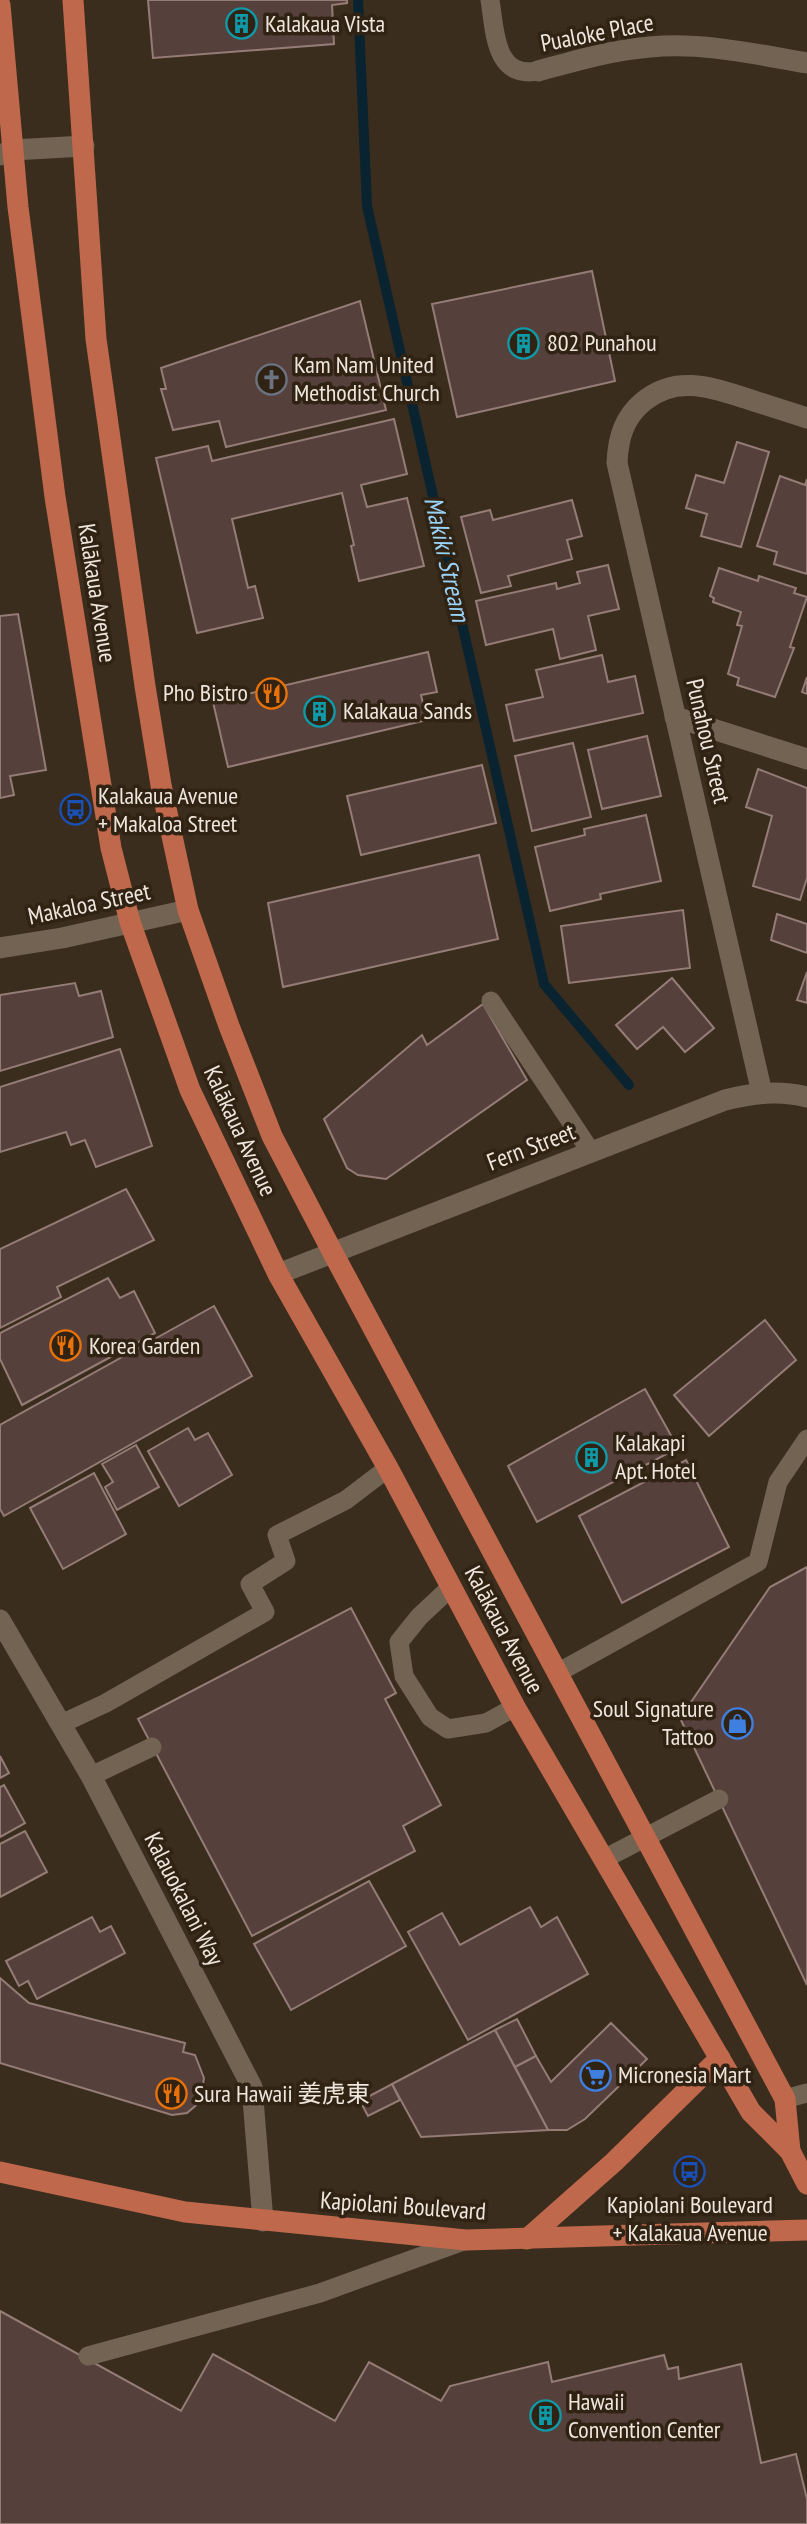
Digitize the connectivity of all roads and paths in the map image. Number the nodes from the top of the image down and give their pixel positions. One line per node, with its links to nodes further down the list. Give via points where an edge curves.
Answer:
1 (73, 0): 6 (main road, Kalākaua Avenue)
2 (489, 0): 5 (lane, Pualoke Place, via 504,60 520,71)
3 (0, 5): 7 (main road, Kalākaua Avenue)
4 (807, 63): 5 (street, Pualoke Place, via 681,46 621,51)
5 (538, 71)
6 (84, 146): 7 (street); 11 (main road, Kalākaua Avenue, via 96,339 112,460 161,785)
7 (6, 153): 12 (main road, Kalākaua Avenue, via 111,848)
8 (807, 418): 9 (street, Punahou Street, via 696,384 680,384 651,395 629,416 622,431 617,463)
9 (675, 718): 10 (street); 15 (street, Punahou Street)
10 (807, 759)
11 (188, 910): 12 (street, Makaloa Street); 18 (main road, Kalākaua Avenue, via 272,1136)
12 (130, 922): 13 (street, Makaloa Street); 19 (main road, Kalākaua Avenue, via 190,1090)
13 (0, 948)
14 (491, 1000): 17 (lane)
15 (762, 1093): 16 (street, Fern Street); 17 (street, Fern Street, via 725,1100)
16 (807, 1097)
17 (591, 1152): 18 (street, Fern Street)
18 (333, 1254): 19 (street, Fern Street); 24 (main road, Kalākaua Avenue)
19 (278, 1274): 21 (main road, Kalākaua Avenue)
20 (807, 1439): 24 (lane, via 778,1482 758,1562)
21 (388, 1468): 22 (main road, Kalākaua Avenue); 26 (lane, via 345,1500 277,1535 286,1560 250,1584 265,1612)
22 (451, 1587): 25 (main road, Kalākaua Avenue); 25 (lane, via 399,1642 404,1676 430,1717 448,1729 486,1723)
23 (0, 1620): 26 (street, Kalauokalani Way)
24 (559, 1672): 30 (main road, Kalākaua Avenue)
25 (515, 1707): 31 (main road, Kalākaua Avenue)
26 (61, 1724): 28 (street, Kalauokalani Way)
27 (152, 1747): 28 (lane)
28 (91, 1776): 38 (street, Kalauokalani Way, via 251,2087)
29 (719, 1799): 30 (lane)
30 (647, 1838): 31 (lane); 34 (main road, Kalākaua Avenue)
31 (604, 1859): 32 (main road, Kalākaua Avenue)
32 (720, 2058): 35 (main road, Kalākaua Avenue, via 751,2112); 40 (main road)
33 (807, 2093): 34 (lane)
34 (785, 2099): 35 (main road, Kalākaua Avenue)
35 (790, 2151): 37 (main road, Kalākaua Avenue)
36 (0, 2172): 38 (main road, Kapiolani Boulevard, via 184,2212)
37 (807, 2184)
38 (262, 2221): 41 (main road, Kapiolani Boulevard)
39 (807, 2230): 40 (main road, Kapiolani Boulevard)
40 (527, 2239): 41 (main road, Kapiolani Boulevard)
41 (466, 2240): 42 (lane, via 320,2293)
42 (88, 2356)

